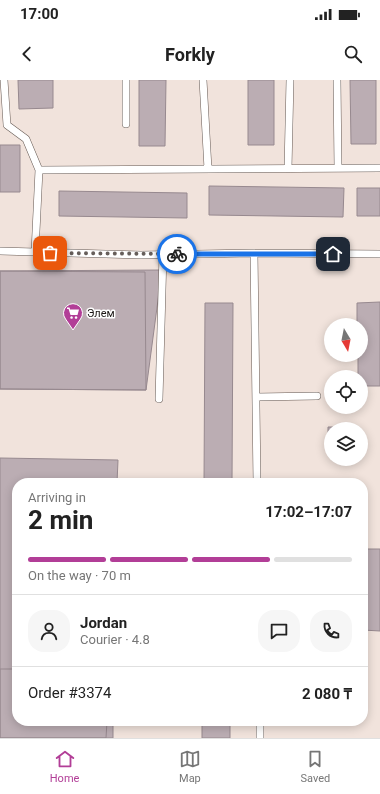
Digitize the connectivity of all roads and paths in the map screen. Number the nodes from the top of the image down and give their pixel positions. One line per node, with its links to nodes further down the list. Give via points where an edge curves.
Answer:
1 (4, 80): 11 (lane, via 6,125 26,139)
2 (126, 80): 6 (lane)
3 (203, 80): 10 (lane)
4 (290, 80): 7 (lane)
5 (337, 80): 8 (lane)
6 (126, 124)
7 (288, 168): 8 (lane); 10 (lane)
8 (338, 168): 9 (lane)
9 (380, 168)
10 (208, 169): 11 (lane)
11 (38, 170): 13 (lane)
12 (0, 251): 13 (lane)
13 (35, 252): 15 (lane)
14 (254, 253): 15 (lane); 16 (lane); 18 (lane)
15 (163, 254): 19 (lane)
16 (380, 254)
17 (317, 396): 18 (lane)
18 (256, 397): 20 (lane)
19 (159, 399)
20 (257, 478)
21 (260, 726): 22 (lane)
22 (260, 738)

